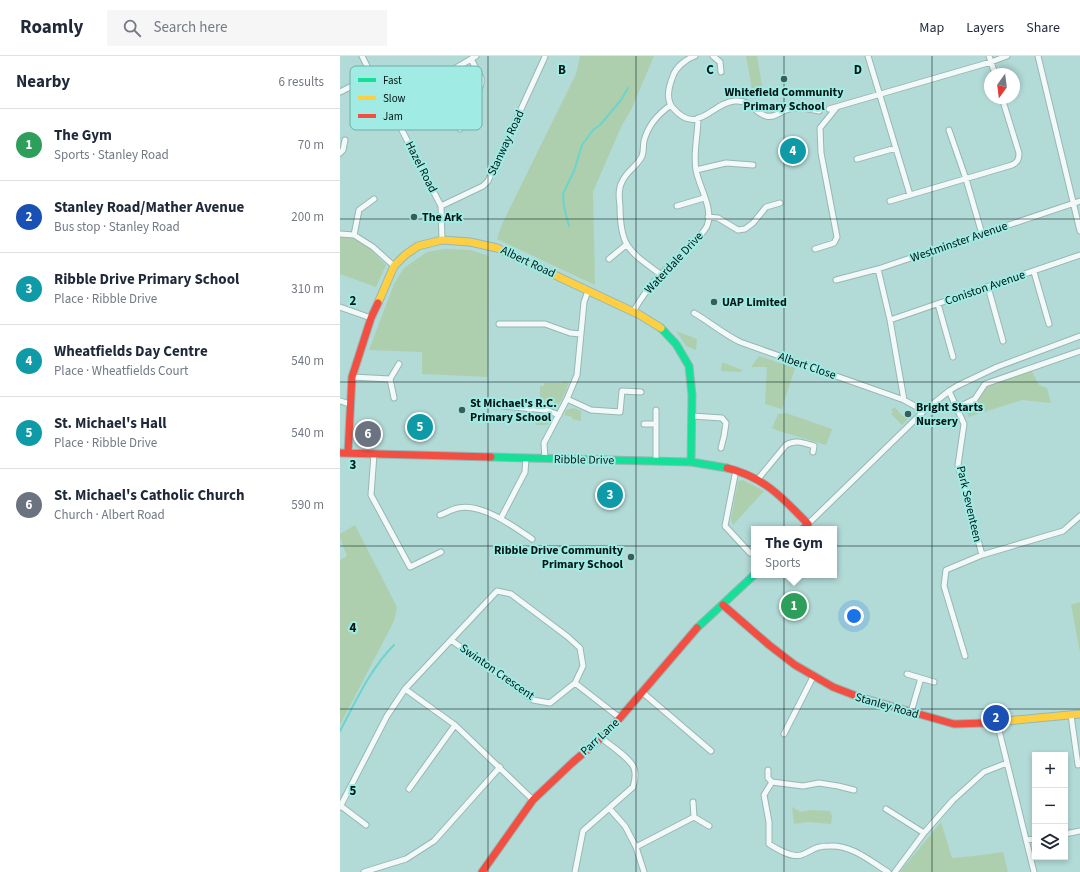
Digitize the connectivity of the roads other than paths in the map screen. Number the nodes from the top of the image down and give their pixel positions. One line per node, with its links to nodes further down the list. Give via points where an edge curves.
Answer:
1 (362, 56): 12 (street, Hazel Road)
2 (476, 56): 10 (street)
3 (545, 56): 43 (street, Stanway Road, via 488,181 483,186)
4 (695, 56): 21 (street, via 673,74 668,97)
5 (714, 56): 16 (street, via 720,62)
6 (868, 56): 19 (street)
7 (989, 56): 11 (street)
8 (1007, 56): 11 (street)
9 (1038, 56): 42 (street)
10 (470, 59): 13 (street); 14 (street)
11 (991, 62): 15 (street); 19 (street)
12 (367, 66)
13 (458, 66)
14 (474, 66)
15 (993, 68)
16 (721, 72)
17 (350, 87): 18 (street)
18 (340, 92)
19 (880, 94): 22 (street); 29 (street)
20 (1004, 104): 35 (street, via 1019,153 1017,162)
21 (671, 105): 25 (street, via 687,118); 51 (street, via 660,113 650,126 644,141 643,154 621,182 621,232)
22 (838, 107): 23 (street); 52 (street, via 820,128 821,153 837,237 834,242)
23 (829, 109)
24 (819, 111): 25 (street, via 787,109 768,117 750,104 733,101 724,103)
25 (698, 118): 34 (street, Waterdale Drive)
26 (402, 130): 43 (street, Hazel Road)
27 (949, 130): 35 (street)
28 (345, 140): 30 (street)
29 (896, 148): 32 (street); 36 (street)
30 (342, 152): 31 (street)
31 (349, 152)
32 (857, 159)
33 (753, 165): 34 (street, via 726,162)
34 (696, 170): 37 (street, Waterdale Drive)
35 (966, 179): 36 (street); 48 (street)
36 (910, 195): 39 (street)
37 (704, 198): 44 (street); 45 (street, Waterdale Drive)
38 (374, 199): 49 (street, via 358,210)
39 (890, 201)
40 (1080, 201): 42 (street, Westminster Avenue)
41 (780, 203): 45 (street, via 773,202 766,207 754,223 744,229 738,230 718,218)
42 (1073, 203): 46 (street); 48 (street, Westminster Avenue)
43 (441, 206): 50 (street, Hazel Road)
44 (676, 206)
45 (708, 216): 58 (street, Waterdale Drive, via 706,227 701,234)
46 (1080, 231)
47 (340, 234): 49 (street)
48 (982, 234): 56 (street, Westminster Avenue)
49 (354, 235): 55 (street, via 373,247)
50 (442, 240): 55 (street, Albert Road, via 418,246); 61 (street, Albert Road, via 470,242 497,248)
51 (626, 245): 54 (street, via 617,256); 58 (street)
52 (815, 249)
53 (1080, 255): 57 (street, Coniston Avenue)
54 (609, 259)
55 (394, 266): 66 (street, Albert Road)
56 (878, 269): 59 (street, Westminster Avenue); 67 (street)
57 (1034, 272): 60 (street, Coniston Avenue); 69 (street)
58 (660, 274): 64 (street, Waterdale Drive)
59 (836, 280)
60 (988, 287): 62 (street, Coniston Avenue); 72 (street)
61 (588, 291): 64 (street, Albert Road); 70 (street, via 584,302)
62 (938, 304): 67 (street, Coniston Avenue); 74 (street)
63 (340, 307): 66 (street)
64 (633, 312): 90 (street, Albert Road, via 665,331 687,362)
65 (694, 312): 82 (street, Albert Close, via 727,336 740,342)
66 (371, 318): 76 (street, Albert Road)
67 (890, 320): 82 (street)
68 (499, 324): 70 (street, via 545,324)
69 (1049, 324)
70 (581, 334): 81 (street, via 577,375)
71 (1080, 336): 78 (street, via 997,367)
72 (1003, 341)
73 (1080, 351): 86 (street, via 985,384 975,399)
74 (953, 357)
75 (399, 364): 77 (street)
76 (352, 377): 77 (street); 84 (street, Albert Road)
77 (390, 379): 80 (street)
78 (949, 391): 86 (street, Park Seventeen); 88 (street)
79 (641, 392): 81 (street, via 622,391 620,412 591,410)
80 (394, 398)
81 (567, 399): 89 (street)
82 (904, 400): 88 (street, Albert Close)
83 (340, 401): 84 (street)
84 (350, 404): 96 (street, Albert Road)
85 (503, 406): 89 (street, via 546,410)
86 (957, 408): 112 (street, Park Seventeen, via 964,424 958,465)
87 (656, 410): 92 (street)
88 (924, 411): 108 (street)
89 (559, 415): 99 (street, via 544,442)
90 (692, 416): 93 (street, via 722,418 726,423); 101 (street, Albert Road)
91 (644, 424): 92 (street)
92 (656, 424): 100 (street)
93 (721, 448)
94 (813, 452): 103 (street, via 814,446 791,442)
95 (340, 453): 96 (street, Ribble Drive)
96 (348, 453): 97 (street, Ribble Drive)
97 (374, 454): 98 (street, Ribble Drive); 110 (street, via 371,494 410,567)
98 (526, 458): 99 (street, Ribble Drive); 106 (street, via 525,472)
99 (545, 459): 100 (street, Ribble Drive)
100 (656, 461): 101 (street, Ribble Drive)
101 (691, 462): 102 (street, Ribble Drive)
102 (736, 470): 103 (street, Ribble Drive); 111 (street, via 725,526)
103 (758, 479): 107 (street, Ribble Drive, via 781,497)
104 (440, 515): 106 (street, via 457,508 468,508)
105 (1080, 516): 112 (street, via 1064,531)
106 (502, 518): 109 (street)
107 (805, 526)
108 (807, 526)
109 (532, 539)
110 (441, 552)
111 (750, 553)
112 (982, 555): 116 (street, via 946,570 944,586)
113 (751, 578): 114 (street, Parr Lane)
114 (723, 605): 118 (street, Stanley Road, via 768,645); 123 (street, Parr Lane, via 691,634)
115 (451, 640): 121 (street, Swinton Crescent, via 533,700 550,703); 121 (street, Swinton Crescent, via 497,591 511,594 580,648 583,666); 122 (street)
116 (965, 656)
117 (907, 674): 119 (street)
118 (813, 677): 124 (street, Stanley Road, via 852,695); 130 (street)
119 (921, 678): 120 (street); 124 (street)
120 (934, 682)
121 (575, 683): 127 (street)
122 (405, 689): 129 (street); 142 (street)
123 (642, 692): 127 (street, Parr Lane); 132 (street)
124 (911, 712): 128 (street, Stanley Road, via 950,724)
125 (1071, 714): 126 (street, Stanley Road); 128 (street, Stanley Road); 134 (street)
126 (1080, 714)
127 (620, 718): 131 (street, Parr Lane)
128 (998, 722): 133 (street)
129 (455, 725): 135 (street); 138 (street)
130 (784, 734)
131 (601, 738): 140 (street, Parr Lane); 143 (street, via 634,768 633,787)
132 (711, 751)
133 (1007, 763): 149 (street, via 984,772 953,800); 152 (street)
134 (1078, 765)
135 (500, 767): 140 (street); 154 (street, via 434,841 406,859)
136 (768, 770): 137 (street, via 768,778)
137 (772, 782): 139 (street, via 803,786 819,783); 158 (street, via 764,795 769,822 769,844 784,853 799,856 816,846 853,850)
138 (409, 789)
139 (854, 790)
140 (534, 800): 155 (street, Parr Lane)
141 (693, 802): 145 (street)
142 (340, 806): 146 (street)
143 (609, 808): 153 (street, via 625,826); 156 (street, via 583,831)
144 (886, 809): 149 (street)
145 (694, 817): 147 (street); 153 (street)
146 (366, 825)
147 (708, 826)
148 (1080, 831): 150 (street)
149 (924, 833): 159 (street)
150 (1068, 833)
151 (1032, 839): 152 (street)
152 (1026, 840): 160 (street)
153 (636, 847): 157 (street)
154 (364, 872)
155 (482, 872)
156 (576, 872)
157 (644, 872)
158 (888, 872)
159 (895, 872)
160 (1034, 872)

